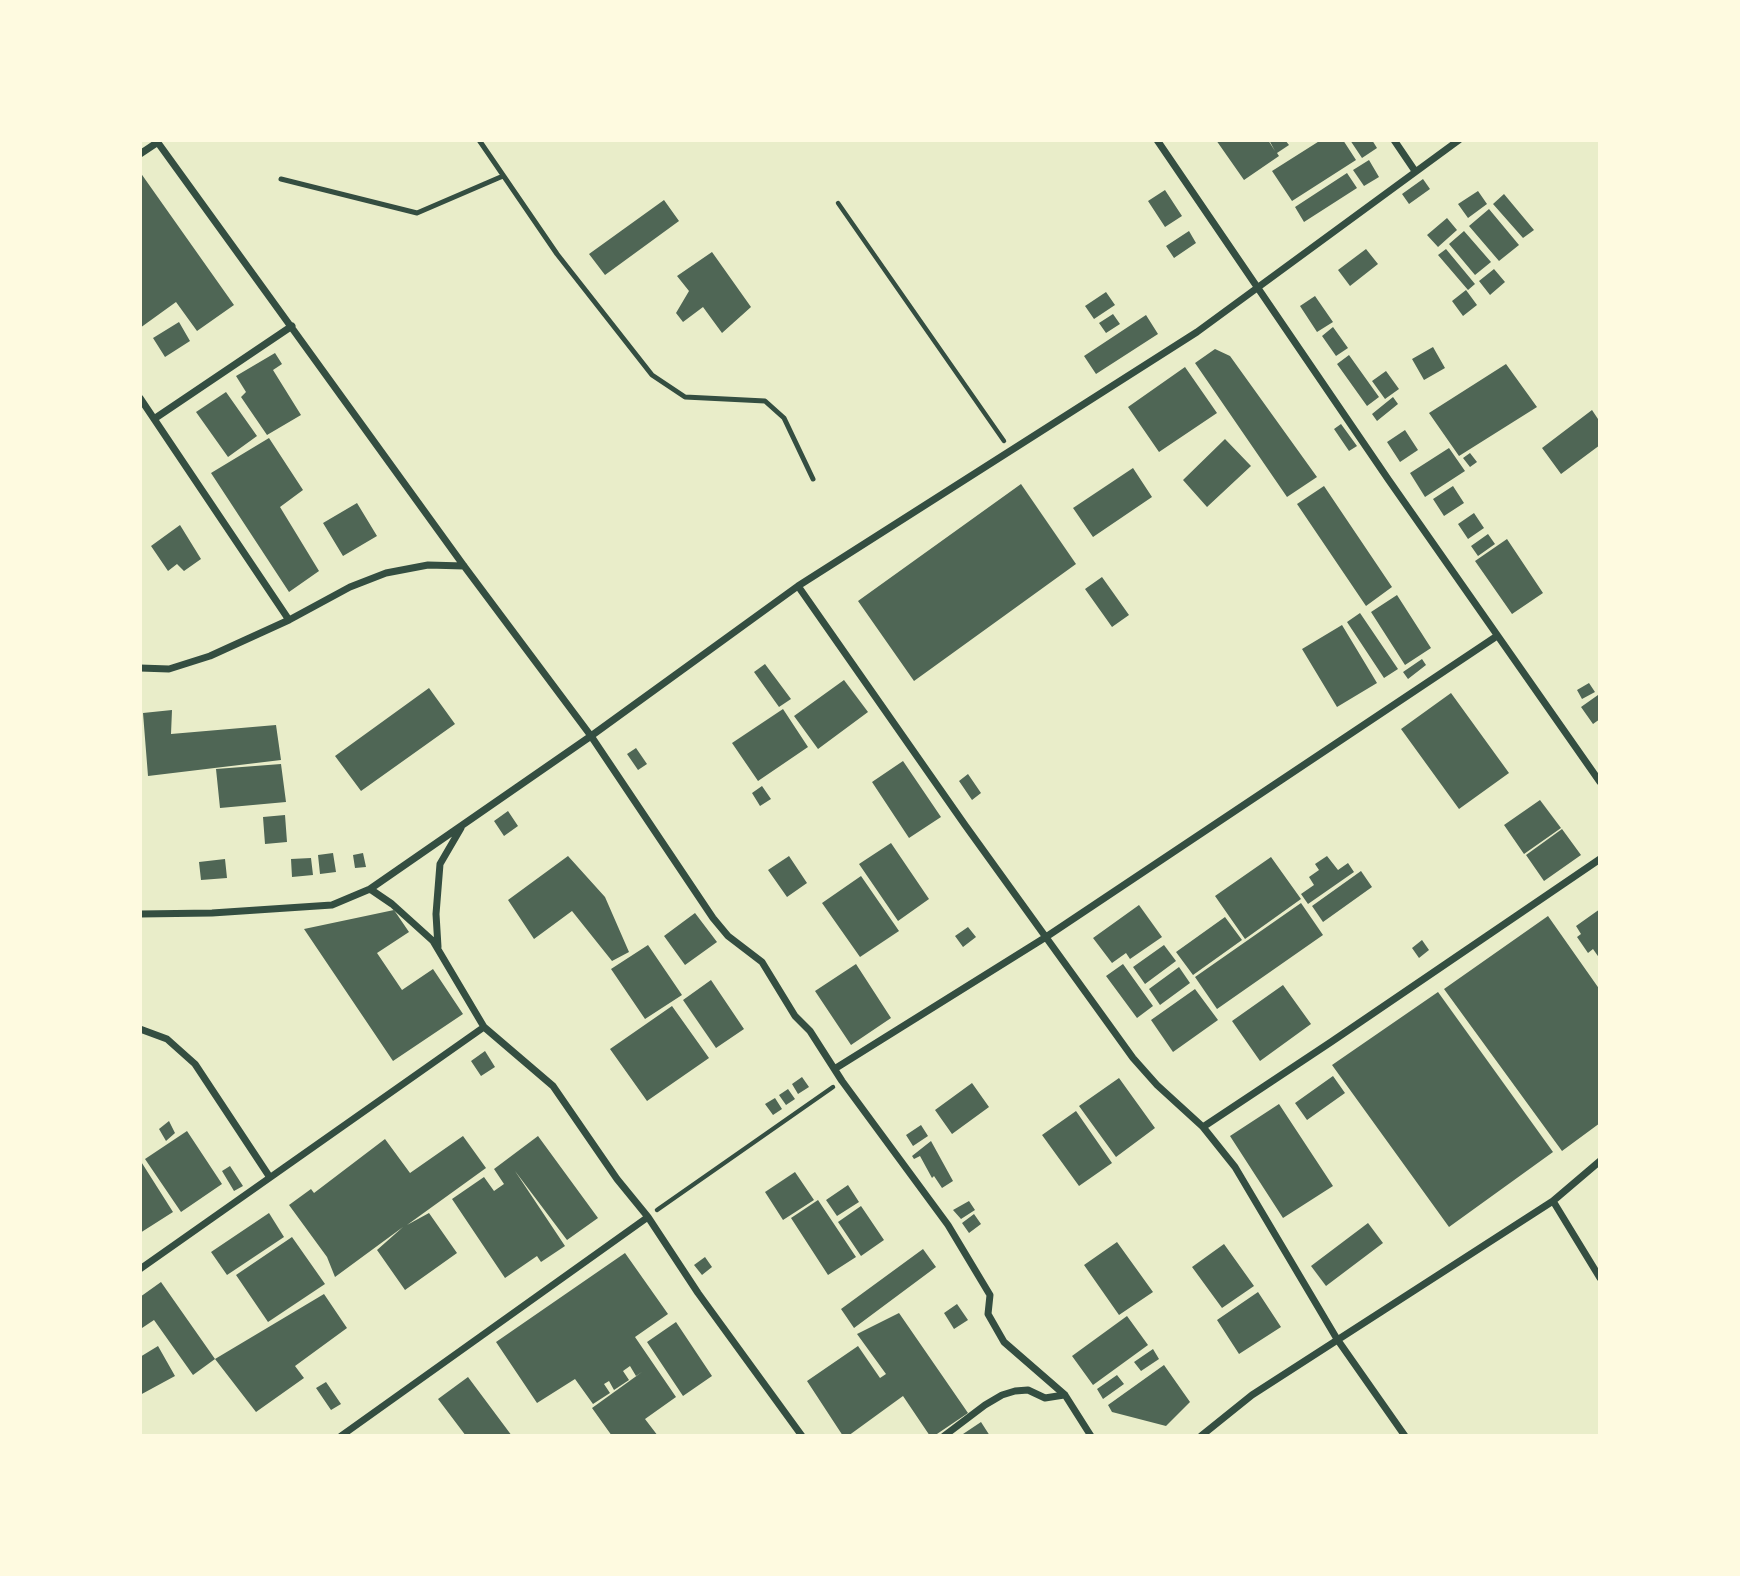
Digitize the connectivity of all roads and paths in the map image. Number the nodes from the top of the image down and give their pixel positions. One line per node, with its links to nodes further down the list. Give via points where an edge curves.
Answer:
1 (479, 140): 8 (lane)
2 (1157, 140): 11 (street)
3 (1394, 140): 7 (street)
4 (1459, 140): 7 (street)
5 (157, 141): 6 (street); 12 (street)
6 (140, 154)
7 (1415, 171): 11 (street)
8 (503, 176): 9 (lane, via 417,213); 16 (lane, via 557,254 652,375 685,397 765,401 784,418)
9 (281, 179)
10 (838, 203): 15 (path)
11 (1257, 286): 15 (street, via 1159,357); 20 (street)
12 (292, 326): 14 (street); 17 (street)
13 (140, 398): 14 (street)
14 (154, 419): 19 (street)
15 (1011, 450): 18 (street)
16 (813, 479)
17 (464, 566): 19 (street, via 428,565 386,573); 22 (street)
18 (798, 586): 22 (street); 28 (street)
19 (289, 620): 21 (street, via 188,664)
20 (1497, 636): 23 (street); 28 (street)
21 (140, 668)
22 (590, 736): 24 (street); 32 (street, via 713,918 762,962 795,1016)
23 (1600, 782)
24 (463, 824): 26 (street); 29 (street, via 440,864)
25 (1600, 859): 34 (street)
26 (370, 889): 27 (street, via 332,905); 29 (street, via 414,922)
27 (140, 914)
28 (1046, 937): 32 (street); 34 (street, via 1133,1058)
29 (438, 949): 30 (street)
30 (484, 1027): 36 (street); 38 (street, via 553,1086)
31 (140, 1030): 36 (street, via 167,1038 195,1064)
32 (836, 1068): 33 (street)
33 (842, 1081): 38 (path); 42 (street, via 948,1224 990,1295 988,1314 1004,1342)
34 (1203, 1127): 41 (street, via 1258,1202)
35 (1600, 1161): 37 (street)
36 (269, 1176): 39 (street)
37 (1553, 1201): 40 (street); 41 (street)
38 (648, 1217): 44 (street); 45 (street)
39 (140, 1269)
40 (1600, 1278)
41 (1337, 1339): 47 (street, via 1252,1395); 48 (street)
42 (1065, 1395): 43 (street); 46 (street, via 1045,1398 1028,1390 1002,1395)
43 (1092, 1435)
44 (341, 1436)
45 (803, 1436)
46 (944, 1436)
47 (1201, 1436)
48 (1405, 1436)

